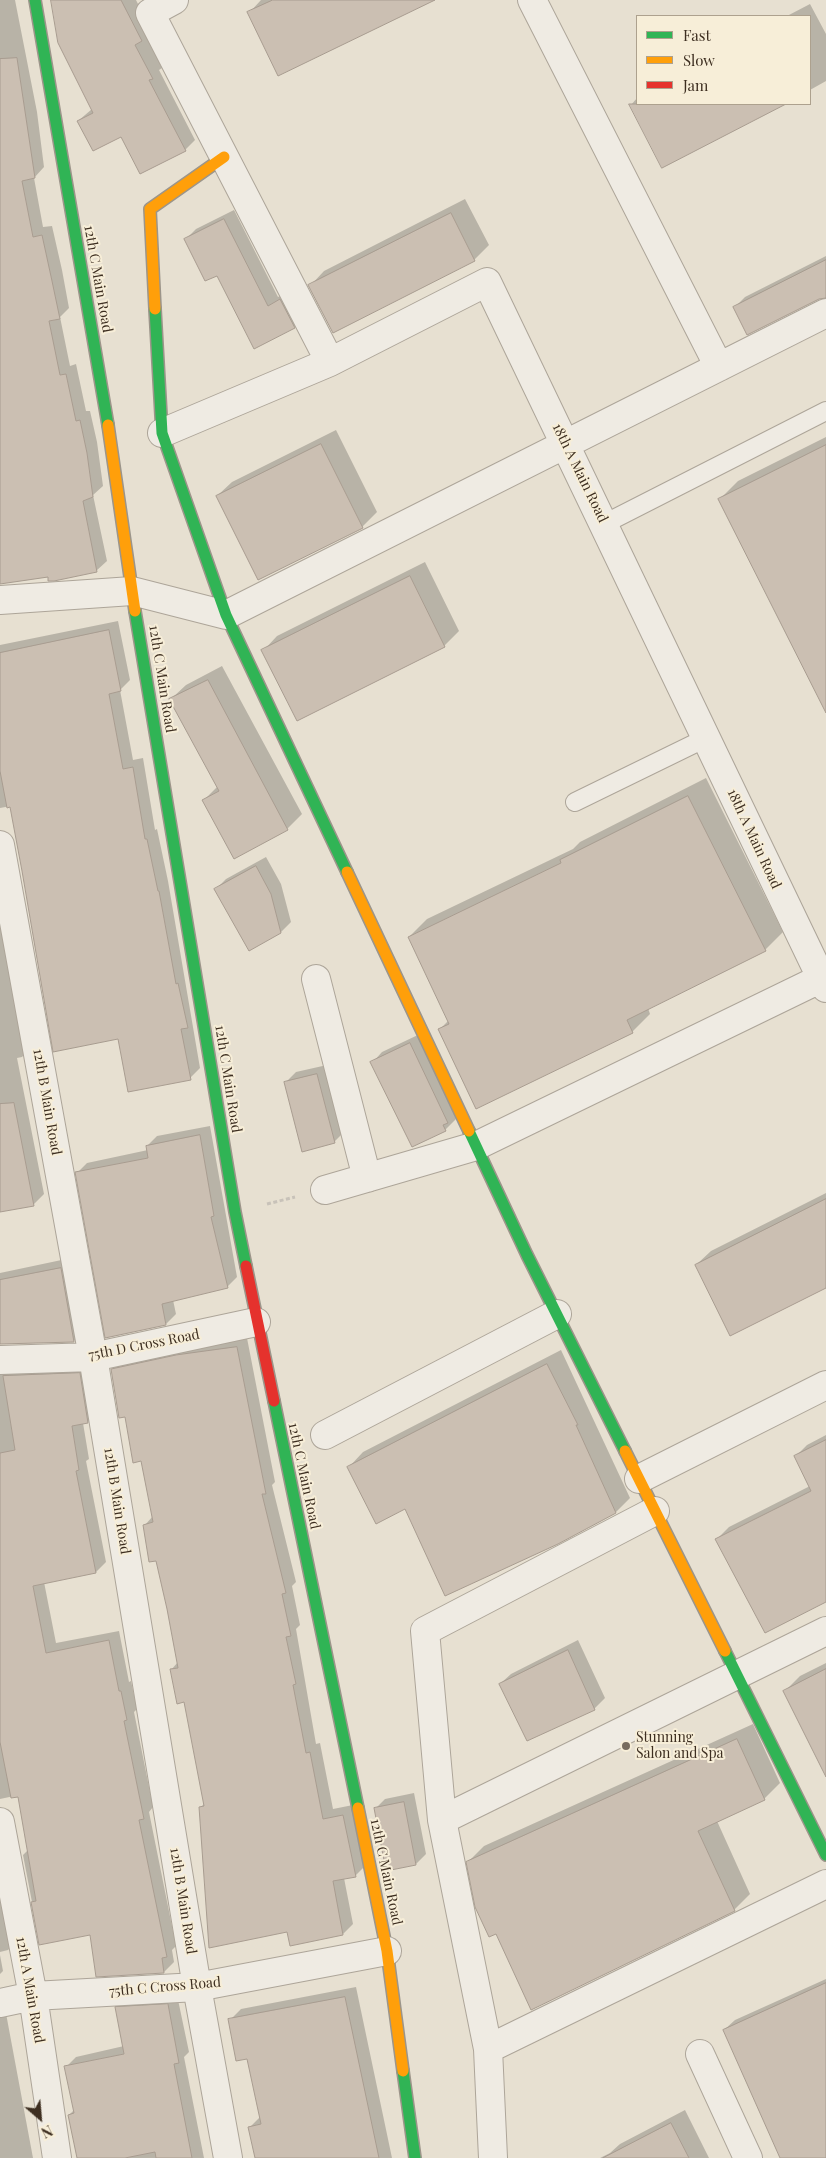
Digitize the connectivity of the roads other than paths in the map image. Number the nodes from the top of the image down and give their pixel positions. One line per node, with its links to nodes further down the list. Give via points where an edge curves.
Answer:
1 (35, 0): 12 (street, 12th C Main Road, via 115,468)
2 (174, 0): 4 (street, via 150,13)
3 (532, 0): 7 (street)
4 (224, 157): 6 (street); 9 (street, via 150,209)
5 (826, 313): 7 (street)
6 (330, 362): 9 (street, 18th A Main Road); 10 (street, 18th A Main Road, via 486,282)
7 (719, 367): 10 (street)
8 (826, 411): 11 (lane)
9 (162, 433): 14 (street)
10 (566, 444): 11 (street, 18th A Main Road); 14 (street)
11 (604, 524): 15 (street, 18th A Main Road)
12 (132, 591): 13 (street); 14 (street); 24 (street, 12th C Main Road)
13 (0, 600)
14 (226, 616): 20 (street)
15 (706, 738): 16 (lane); 19 (street, 18th A Main Road)
16 (576, 802)
17 (0, 845): 25 (street, 12th B Main Road)
18 (316, 979): 21 (street)
19 (824, 981): 20 (street)
20 (476, 1146): 21 (street); 23 (street)
21 (367, 1178): 22 (street)
22 (325, 1190)
23 (557, 1314): 28 (street); 29 (street)
24 (256, 1322): 25 (street, 75th D Cross Road); 37 (street, 12th C Main Road)
25 (93, 1357): 26 (street, 75th D Cross Road); 38 (street, 12th B Main Road)
26 (0, 1360)
27 (826, 1385): 29 (street)
28 (325, 1434)
29 (639, 1479): 30 (street)
30 (655, 1511): 32 (street); 33 (street, via 426,1631)
31 (826, 1631): 32 (street)
32 (737, 1675): 33 (street); 35 (street)
33 (442, 1820): 41 (street)
34 (0, 1822): 39 (street, 12th A Main Road)
35 (826, 1855)
36 (826, 1884): 41 (street)
37 (388, 1951): 38 (street, 75th C Cross Road); 45 (street, 12th C Main Road)
38 (197, 1987): 39 (street, 75th C Cross Road); 44 (street, 12th B Main Road)
39 (33, 1996): 40 (street, 75th C Cross Road); 43 (street, 12th A Main Road)
40 (0, 2002)
41 (488, 2049): 46 (street)
42 (700, 2054): 47 (street)
43 (57, 2158)
44 (228, 2158)
45 (415, 2158)
46 (493, 2158)
47 (748, 2158)

